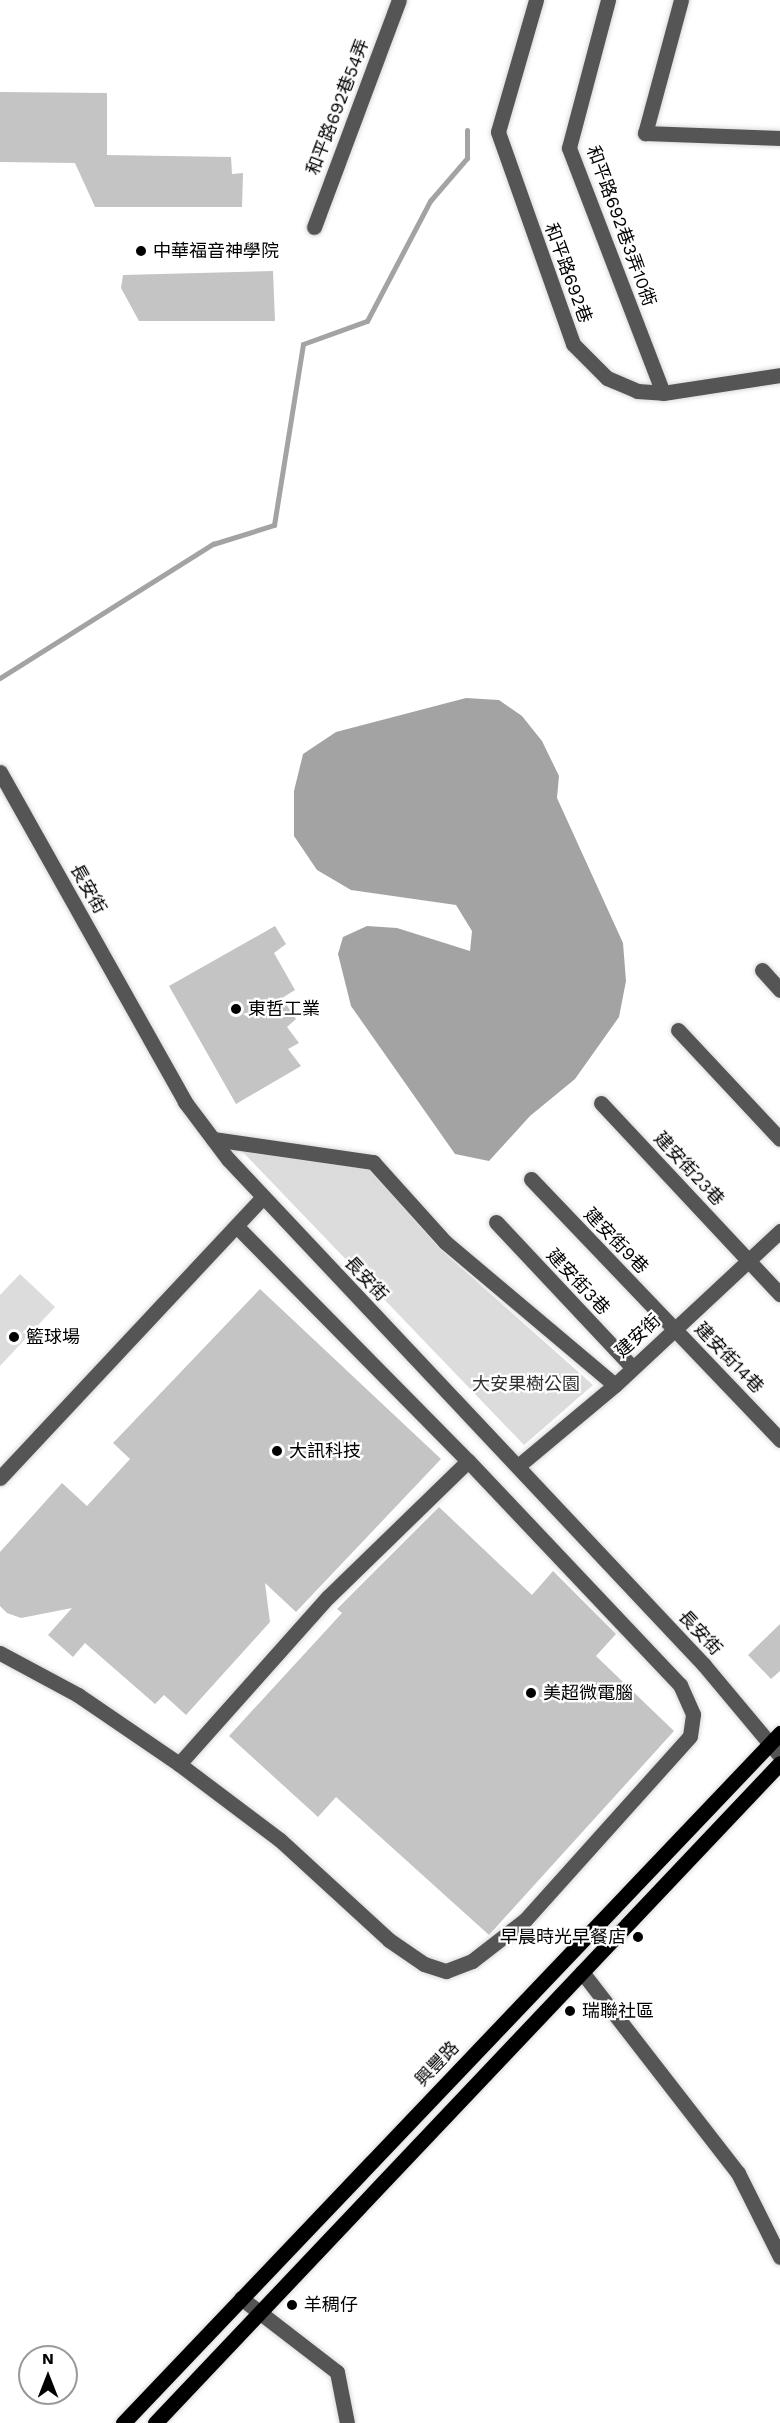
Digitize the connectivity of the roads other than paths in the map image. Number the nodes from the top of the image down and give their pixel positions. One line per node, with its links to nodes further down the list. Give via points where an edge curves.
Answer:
1 (399, 0): 6 (street, 和平路692巷54弄)
2 (536, 0): 8 (street, 和平路692巷, via 498,132 573,344 607,378 637,391)
3 (608, 0): 8 (street, 和平路692巷3弄10衖, via 569,148)
4 (681, 0): 5 (street, via 645,133)
5 (780, 138)
6 (314, 227)
7 (780, 375): 8 (street, 和平路692巷)
8 (663, 393)
9 (0, 772): 14 (street, 長安街, via 185,1102)
10 (762, 970): 11 (street)
11 (780, 990)
12 (678, 1030): 15 (street)
13 (601, 1103): 21 (street, 建安街23巷)
14 (213, 1139): 17 (street, 長安街); 25 (street, via 373,1162 444,1242)
15 (780, 1139)
16 (531, 1179): 23 (street, 建安街9巷)
17 (263, 1197): 19 (street); 28 (street, 長安街)
18 (496, 1222): 24 (street, 建安街3巷)
19 (236, 1226): 27 (street); 29 (street)
20 (780, 1231): 21 (street, 建安街)
21 (747, 1261): 22 (street, 建安街23巷); 23 (street, 建安街)
22 (780, 1294)
23 (674, 1329): 24 (street, 建安街); 26 (street, 建安街14巷)
24 (633, 1368): 25 (street, 建安街)
25 (615, 1385): 28 (street, 建安街)
26 (780, 1440)
27 (468, 1461): 34 (street, via 328,1597); 34 (street, via 680,1685 693,1714 690,1736 525,1920 472,1961 446,1971 424,1964 389,1940 280,1840)
28 (518, 1466): 31 (street, 長安街)
29 (0, 1478)
30 (0, 1653): 34 (street, via 78,1695)
31 (774, 1738): 32 (street, 長安街); 37 (main road, 興豐路)
32 (780, 1756)
33 (780, 1763): 35 (main road)
34 (179, 1764)
35 (582, 1972): 36 (street, via 738,2173); 38 (main road)
36 (780, 2257)
37 (241, 2298): 38 (street); 39 (main road, 興豐路)
38 (261, 2311): 40 (main road); 41 (street, via 337,2372)
39 (123, 2423)
40 (155, 2423)
41 (348, 2423)

